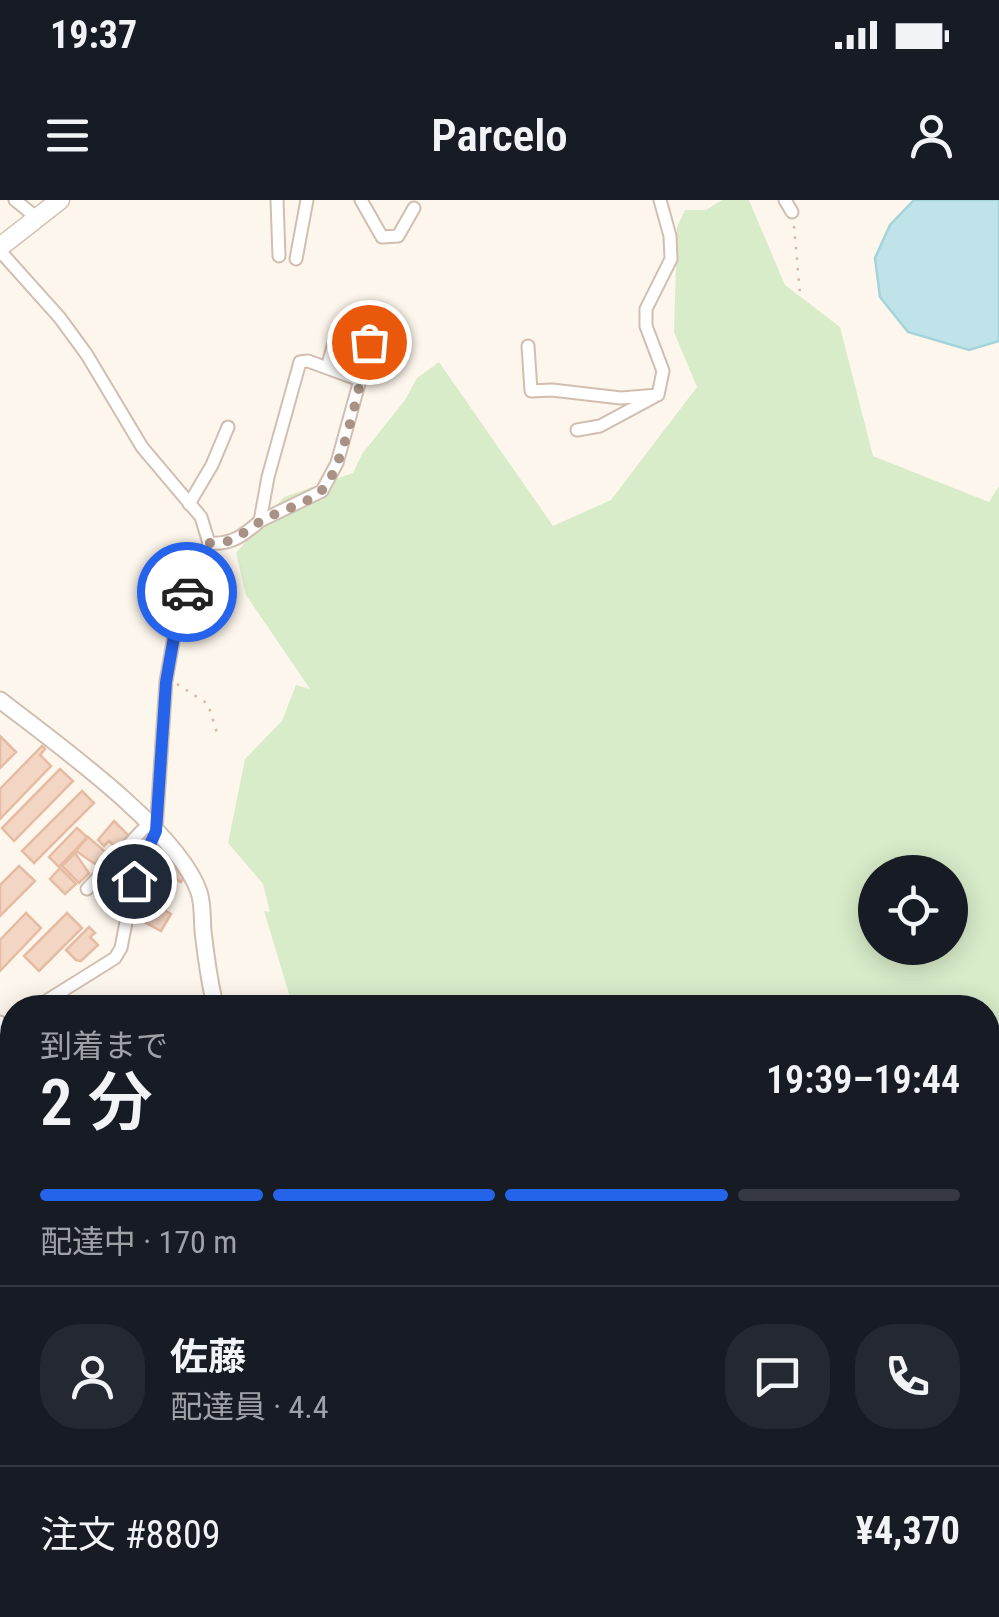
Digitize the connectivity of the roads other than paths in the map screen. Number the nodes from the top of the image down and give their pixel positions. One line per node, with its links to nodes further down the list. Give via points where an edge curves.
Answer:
1 (15, 200): 8 (street)
2 (60, 200): 8 (main road)
3 (277, 200): 10 (street)
4 (308, 200): 11 (street)
5 (361, 200): 7 (street, via 382,237 398,236)
6 (660, 200): 17 (street, via 671,259 646,309 663,371)
7 (414, 208)
8 (37, 218): 9 (main road)
9 (0, 249): 20 (street, via 60,318 142,448)
10 (279, 256)
11 (296, 259)
12 (338, 329): 15 (street)
13 (369, 342): 16 (street)
14 (528, 346): 17 (street, via 530,391)
15 (327, 368): 16 (street); 21 (street, via 300,362)
16 (360, 380): 21 (street, via 338,463 322,491)
17 (658, 396): 19 (street)
18 (228, 427): 20 (street)
19 (578, 430)
20 (189, 504): 22 (street)
21 (260, 521): 22 (street, via 242,537)
22 (210, 543): 24 (street, via 178,614)
23 (0, 700): 24 (street)
24 (152, 828): 25 (street); 26 (street, via 116,958); 27 (street, via 188,866 201,898)
25 (87, 889)
26 (56, 995)
27 (214, 995)

